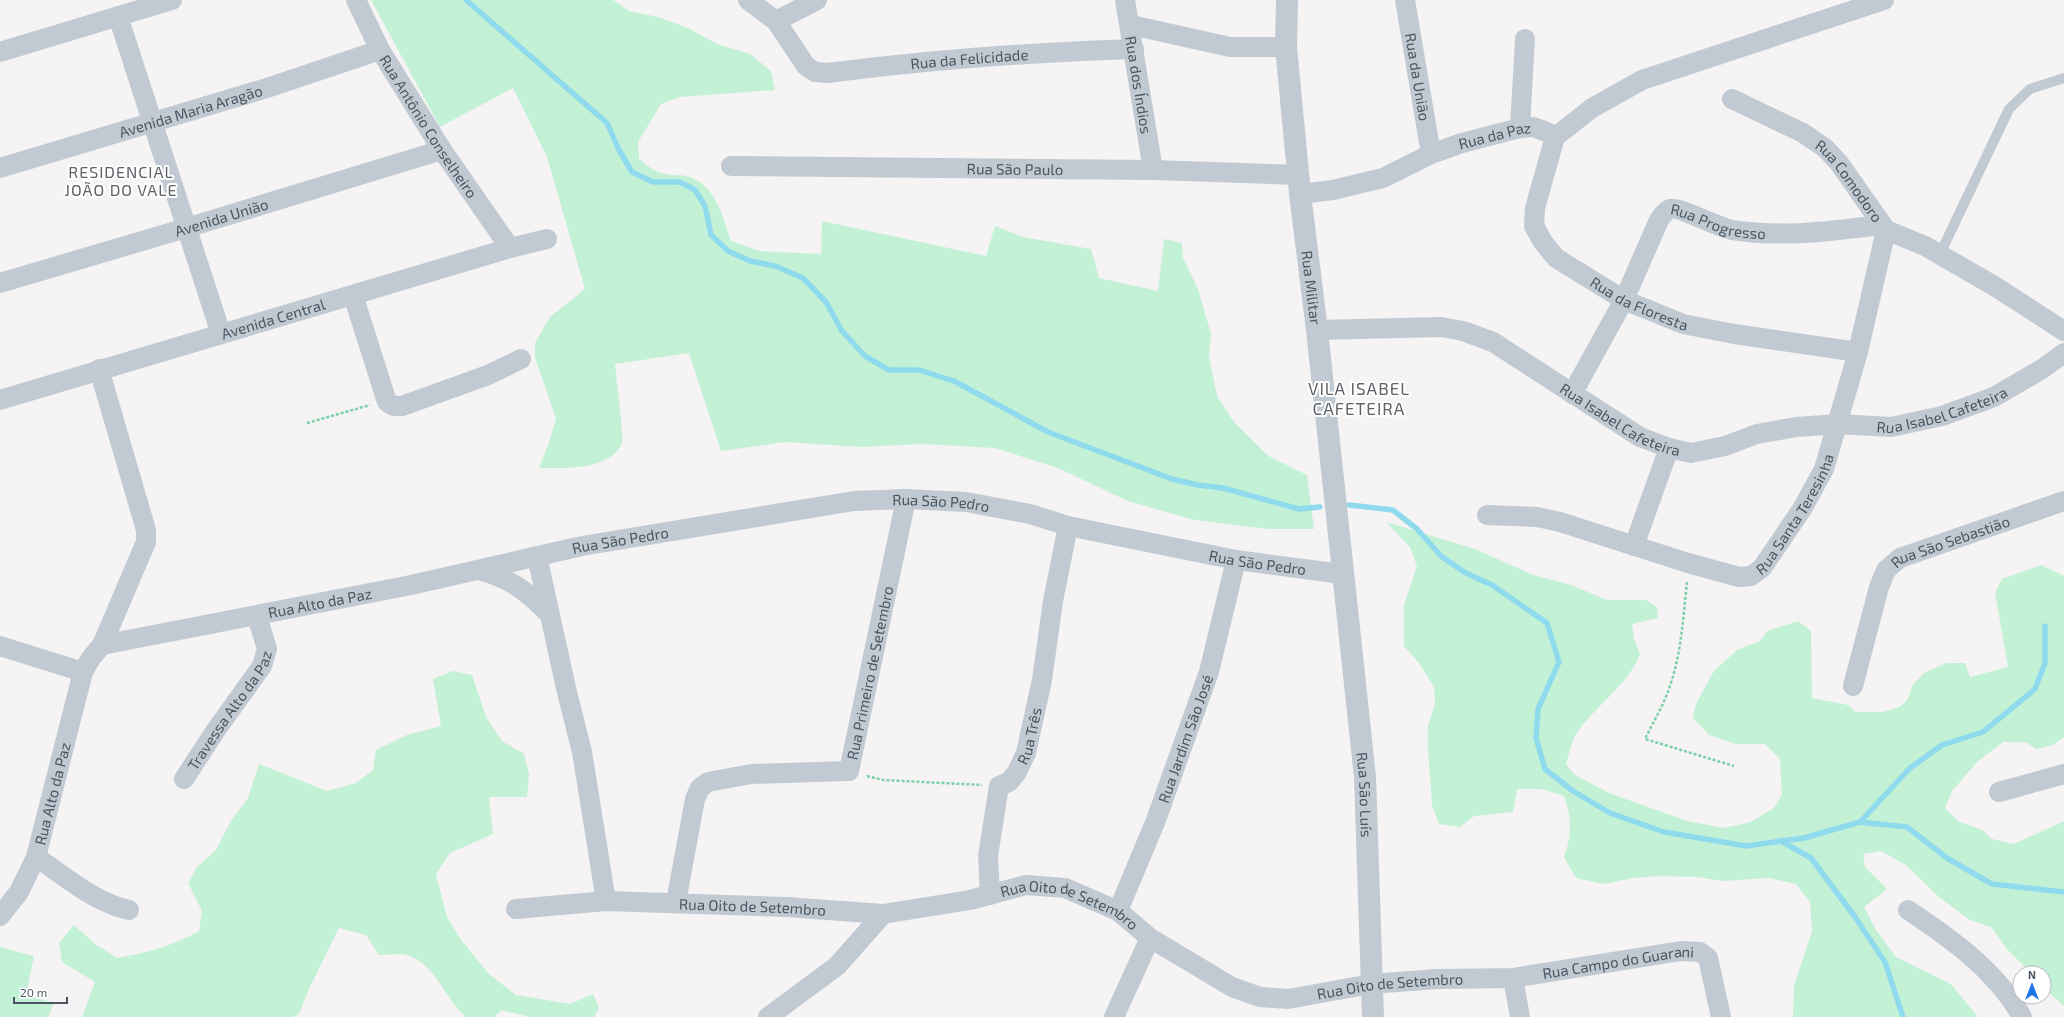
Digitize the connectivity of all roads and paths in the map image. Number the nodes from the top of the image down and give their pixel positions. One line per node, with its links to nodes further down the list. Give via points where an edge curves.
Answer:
1 (172, 0): 9 (street)
2 (356, 0): 15 (street, Rua Antônio Conselheiro)
3 (748, 0): 10 (street)
4 (817, 0): 10 (street)
5 (1125, 0): 11 (street, Rua dos Índios)
6 (1287, 0): 13 (street, Rua Militar)
7 (1405, 0): 23 (street, Rua da União)
8 (1884, 0): 21 (street, via 1642,80 1592,108)
9 (118, 16): 16 (street); 19 (street)
10 (776, 21): 14 (street, Rua da Felicidade, via 806,66 815,72 1041,52)
11 (1131, 25): 13 (street, via 1230,47); 14 (street, Rua dos Índios)
12 (1525, 39): 20 (street)
13 (1286, 47): 27 (street, Rua Militar)
14 (1134, 48): 26 (street, Rua dos Índios)
15 (380, 50): 19 (street, Avenida Maria Aragão, via 267,88); 22 (street, Rua Antônio Conselheiro)
16 (0, 52)
17 (2064, 78): 32 (lane, via 2030,89 2009,109)
18 (1732, 99): 28 (street, Rua Comodoro, via 1775,118 1825,148 1840,163)
19 (152, 122): 25 (street, Avenida Maria Aragão); 29 (street)
20 (1520, 128): 21 (street, Rua da Paz, via 1533,127); 23 (street, Rua da Paz)
21 (1555, 137): 35 (street, Rua da Floresta, via 1535,208 1534,226 1542,242 1556,258)
22 (442, 150): 29 (street, Avenida União); 31 (street, Rua Antônio Conselheiro)
23 (1431, 154): 27 (street, Rua da Paz, via 1383,178 1333,190)
24 (731, 166): 26 (street, Rua São Paulo)
25 (0, 168)
26 (1153, 170): 27 (street, Rua São Paulo)
27 (1299, 185): 36 (street, Rua Militar)
28 (1883, 227): 32 (street, Rua Comodoro); 35 (street, Rua Progresso, via 1818,232 1767,233 1731,230 1701,220 1677,208 1670,209 1660,220); 39 (street, Rua Santa Teresinha)
29 (186, 228): 33 (street, Avenida União); 38 (street)
30 (547, 239): 31 (street, Avenida Central)
31 (510, 248): 34 (street, Avenida Central)
32 (1940, 254): 37 (street, Rua Comodoro)
33 (0, 282)
34 (353, 295): 38 (street, Avenida Central); 45 (street)
35 (1624, 300): 39 (street, Rua da Floresta, via 1683,324); 43 (street, Rua Progresso)
36 (1317, 330): 43 (street, Rua Isabel Cafeteira, via 1441,327 1463,331 1493,342); 59 (street, Rua Militar)
37 (2064, 331)
38 (221, 334): 42 (street, Avenida Central)
39 (1858, 352): 47 (street, Rua Santa Teresinha)
40 (2064, 353): 47 (street, Rua Isabel Cafeteira, via 1994,397 1942,416 1891,427)
41 (521, 359): 45 (street, via 488,375 402,406 394,406)
42 (99, 369): 44 (street, Avenida Central); 63 (street, Rua Alto da Paz, via 146,530 146,542)
43 (1572, 394): 48 (street, Rua Isabel Cafeteira, via 1640,437)
44 (0, 400)
45 (387, 402): 46 (path, via 347,410)
46 (307, 423)
47 (1838, 424): 48 (street, Rua Isabel Cafeteira, via 1796,427 1757,434 1725,446 1691,453); 57 (street, Rua Santa Teresinha, via 1824,469 1802,509 1762,568 1751,576 1739,577)
48 (1669, 448): 53 (street)
49 (906, 499): 52 (street, Rua São Pedro, via 966,502 1030,514); 54 (street, Rua São Pedro, via 854,501 582,546); 68 (street, Rua Primeiro de Setembro)
50 (2064, 501): 66 (street, Rua São Sebastião, via 1900,558 1886,570 1879,587)
51 (1487, 515): 53 (street, Rua Santa Teresinha, via 1537,517)
52 (1068, 526): 55 (street, Rua São Pedro); 71 (street, Rua Três, via 1053,601 1042,680 1026,753 1009,782)
53 (1634, 546): 57 (street, Rua Santa Teresinha)
54 (537, 556): 56 (street, Rua Alto da Paz); 61 (street)
55 (1236, 560): 59 (street, Rua São Pedro); 80 (street, Rua Jardim São José, via 1209,672 1156,820)
56 (512, 561): 58 (street, Rua Alto da Paz); 60 (street, via 509,573)
57 (1688, 563): 67 (path, via 1682,625 1674,669 1667,695 1645,739)
58 (479, 570): 60 (street); 62 (street, Rua Alto da Paz)
59 (1342, 574): 85 (street, Rua São Luís, via 1365,777)
60 (513, 582): 61 (street)
61 (548, 613): 75 (street, via 582,752)
62 (257, 616): 63 (street, Rua Alto da Paz); 70 (street, Travessa Alto da Paz, via 266,649 262,666)
63 (102, 645): 65 (street, Rua Alto da Paz, via 93,654)
64 (0, 646): 65 (street)
65 (83, 672): 73 (street, Rua Alto da Paz)
66 (1853, 686)
67 (1734, 766)
68 (849, 771): 71 (path, via 883,780); 76 (street, Rua Primeiro de Setembro, via 751,774 708,782 700,788 695,799)
69 (2064, 774): 72 (street)
70 (184, 779)
71 (999, 786): 74 (street, via 988,856)
72 (1999, 792)
73 (36, 857): 78 (street, via 107,904); 82 (street, Rua Alto da Paz, via 19,892)
74 (990, 895): 80 (street, Rua Oito de Setembro, via 1026,885 1065,888); 81 (street, Rua Oito de Setembro)
75 (606, 901): 76 (street, Rua Oito de Setembro); 77 (street, Rua Oito de Setembro)
76 (676, 902): 81 (street, Rua Oito de Setembro, via 786,906)
77 (516, 909)
78 (129, 910)
79 (1908, 910): 91 (street, via 1949,938 1981,967 2013,1001)
80 (1118, 911): 83 (street, Rua Oito de Setembro)
81 (883, 914): 86 (street, via 837,966)
82 (0, 916)
83 (1150, 938): 85 (street, Rua Oito de Setembro, via 1232,987 1260,997 1288,999); 87 (street)
84 (1513, 978): 85 (street, Rua Oito de Setembro, via 1437,979); 89 (street); 90 (street, Rua Campo do Guarani, via 1681,951 1700,952 1708,958)
85 (1371, 984): 88 (street, Rua São Luís)
86 (768, 1017)
87 (1114, 1017)
88 (1373, 1017)
89 (1520, 1017)
90 (1720, 1017)
91 (2022, 1017)

